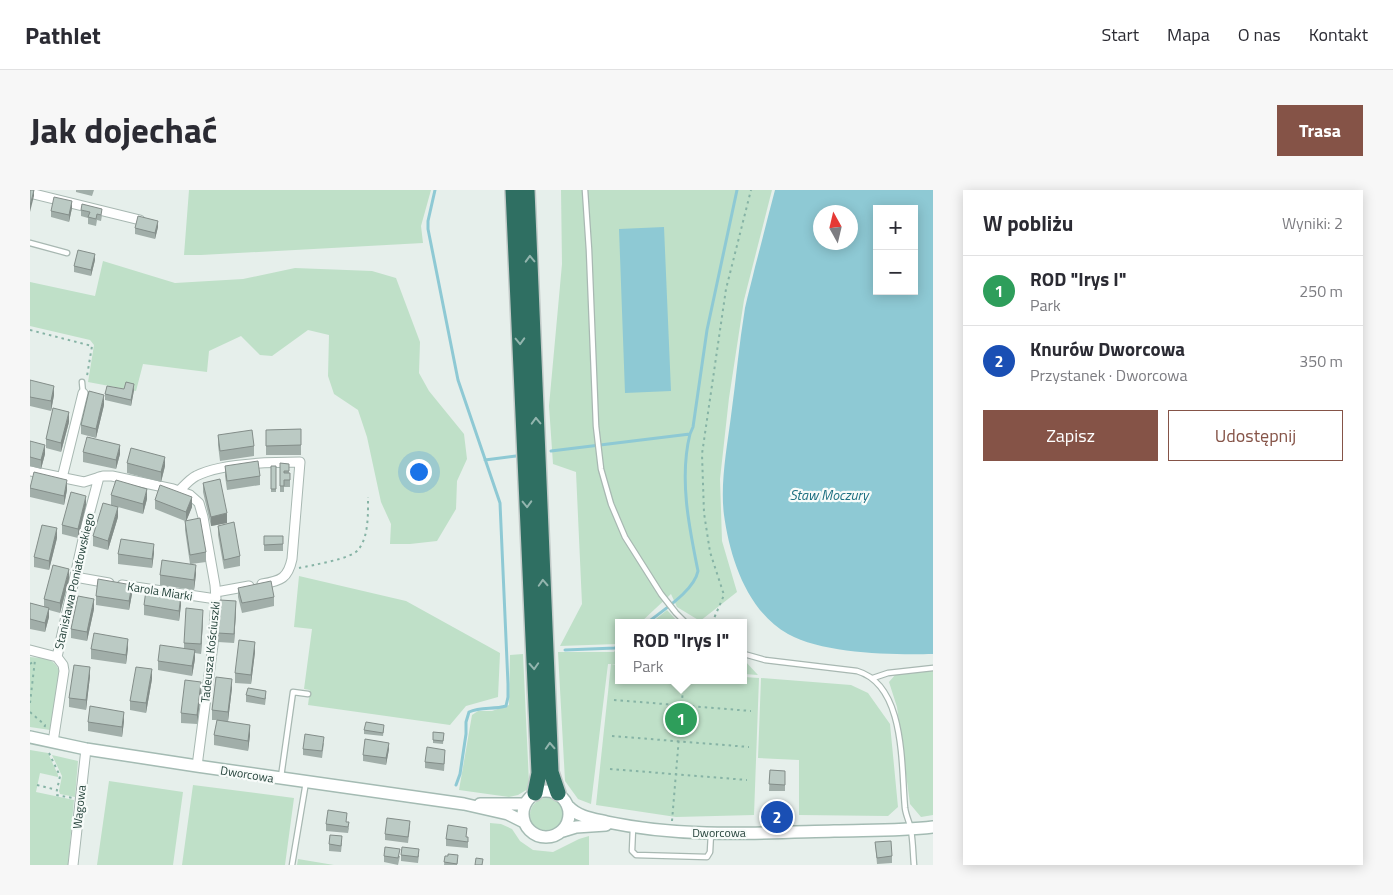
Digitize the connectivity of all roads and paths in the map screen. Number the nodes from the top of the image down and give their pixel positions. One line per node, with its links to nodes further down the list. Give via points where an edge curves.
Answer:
1 (513, 190): 50 (highway, one-way to 50, via 539,773)
2 (527, 190): 49 (highway, one-way to 2, via 551,772)
3 (585, 190): 20 (lane, via 597,440 604,482 616,517 640,561)
4 (751, 190): 21 (path, via 726,288 702,454 704,513 710,552 724,595)
5 (30, 193): 6 (street)
6 (140, 220)
7 (30, 243): 8 (lane)
8 (68, 253)
9 (30, 330): 11 (path, via 92,346)
10 (82, 382): 11 (lane)
11 (83, 392): 14 (street)
12 (30, 471): 14 (street)
13 (99, 477): 14 (street, via 84,482); 15 (street, via 112,476); 18 (street, Stanisława Poniatowskiego)
14 (62, 478)
15 (179, 491): 17 (street, via 197,476 221,468 263,462 300,462); 19 (street, Tadeusza Kościuszki, via 193,497 200,507)
16 (368, 497): 17 (path, via 366,531 358,550 336,560)
17 (290, 570): 19 (street, Karola Miarki, via 284,578)
18 (74, 577): 19 (street, Karola Miarki); 24 (street, Stanisława Poniatowskiego)
19 (216, 596): 41 (street, Tadeusza Kościuszki)
20 (682, 619)
21 (714, 619)
22 (30, 650): 24 (street)
23 (747, 655): 27 (lane, via 857,671)
24 (57, 657): 38 (street, Stanisława Poniatowskiego, via 64,671)
25 (35, 660): 31 (path)
26 (933, 668): 27 (lane)
27 (873, 678): 57 (lane, via 894,713 905,811)
28 (683, 689): 32 (path)
29 (308, 694): 44 (lane, via 293,692)
30 (614, 700): 32 (path)
31 (30, 703)
32 (681, 705): 33 (path); 37 (path)
33 (751, 711)
34 (30, 712): 38 (path, via 44,725)
35 (612, 736): 37 (path)
36 (30, 737): 38 (main road, Dworcowa)
37 (678, 741): 39 (path); 43 (path)
38 (48, 745): 40 (main road, Dworcowa); 48 (path, via 60,776)
39 (749, 747)
40 (86, 749): 41 (main road, Dworcowa); 51 (street, Wagowa)
41 (197, 766): 44 (main road, Dworcowa)
42 (610, 769): 43 (path)
43 (676, 775): 45 (path); 59 (path)
44 (281, 779): 46 (main road, Dworcowa)
45 (747, 780)
46 (306, 782): 52 (main road, Dworcowa); 62 (lane)
47 (37, 785): 48 (path)
48 (58, 790): 51 (path, via 56,795)
49 (558, 793): 50 (main road, via 547,790); 53 (main road)
50 (530, 798): 52 (main road, Dworcowa); 54 (main road, via 523,815)
51 (79, 800): 61 (street, Wagowa)
52 (464, 804): 54 (main road, Dworcowa, via 508,814)
53 (569, 807): 55 (main road, Dworcowa, via 586,817); 58 (main road, via 569,819)
54 (524, 822): 58 (main road, via 532,832 544,837)
55 (629, 826): 58 (main road, Dworcowa); 59 (main road, Dworcowa); 60 (lane, via 632,851 636,856 704,858 710,852)
56 (933, 827): 57 (main road, Dworcowa)
57 (911, 829): 60 (main road, Dworcowa); 63 (lane)
58 (563, 830)
59 (671, 831): 60 (main road, Dworcowa)
60 (710, 833)
61 (73, 865)
62 (292, 865)
63 (914, 865)

